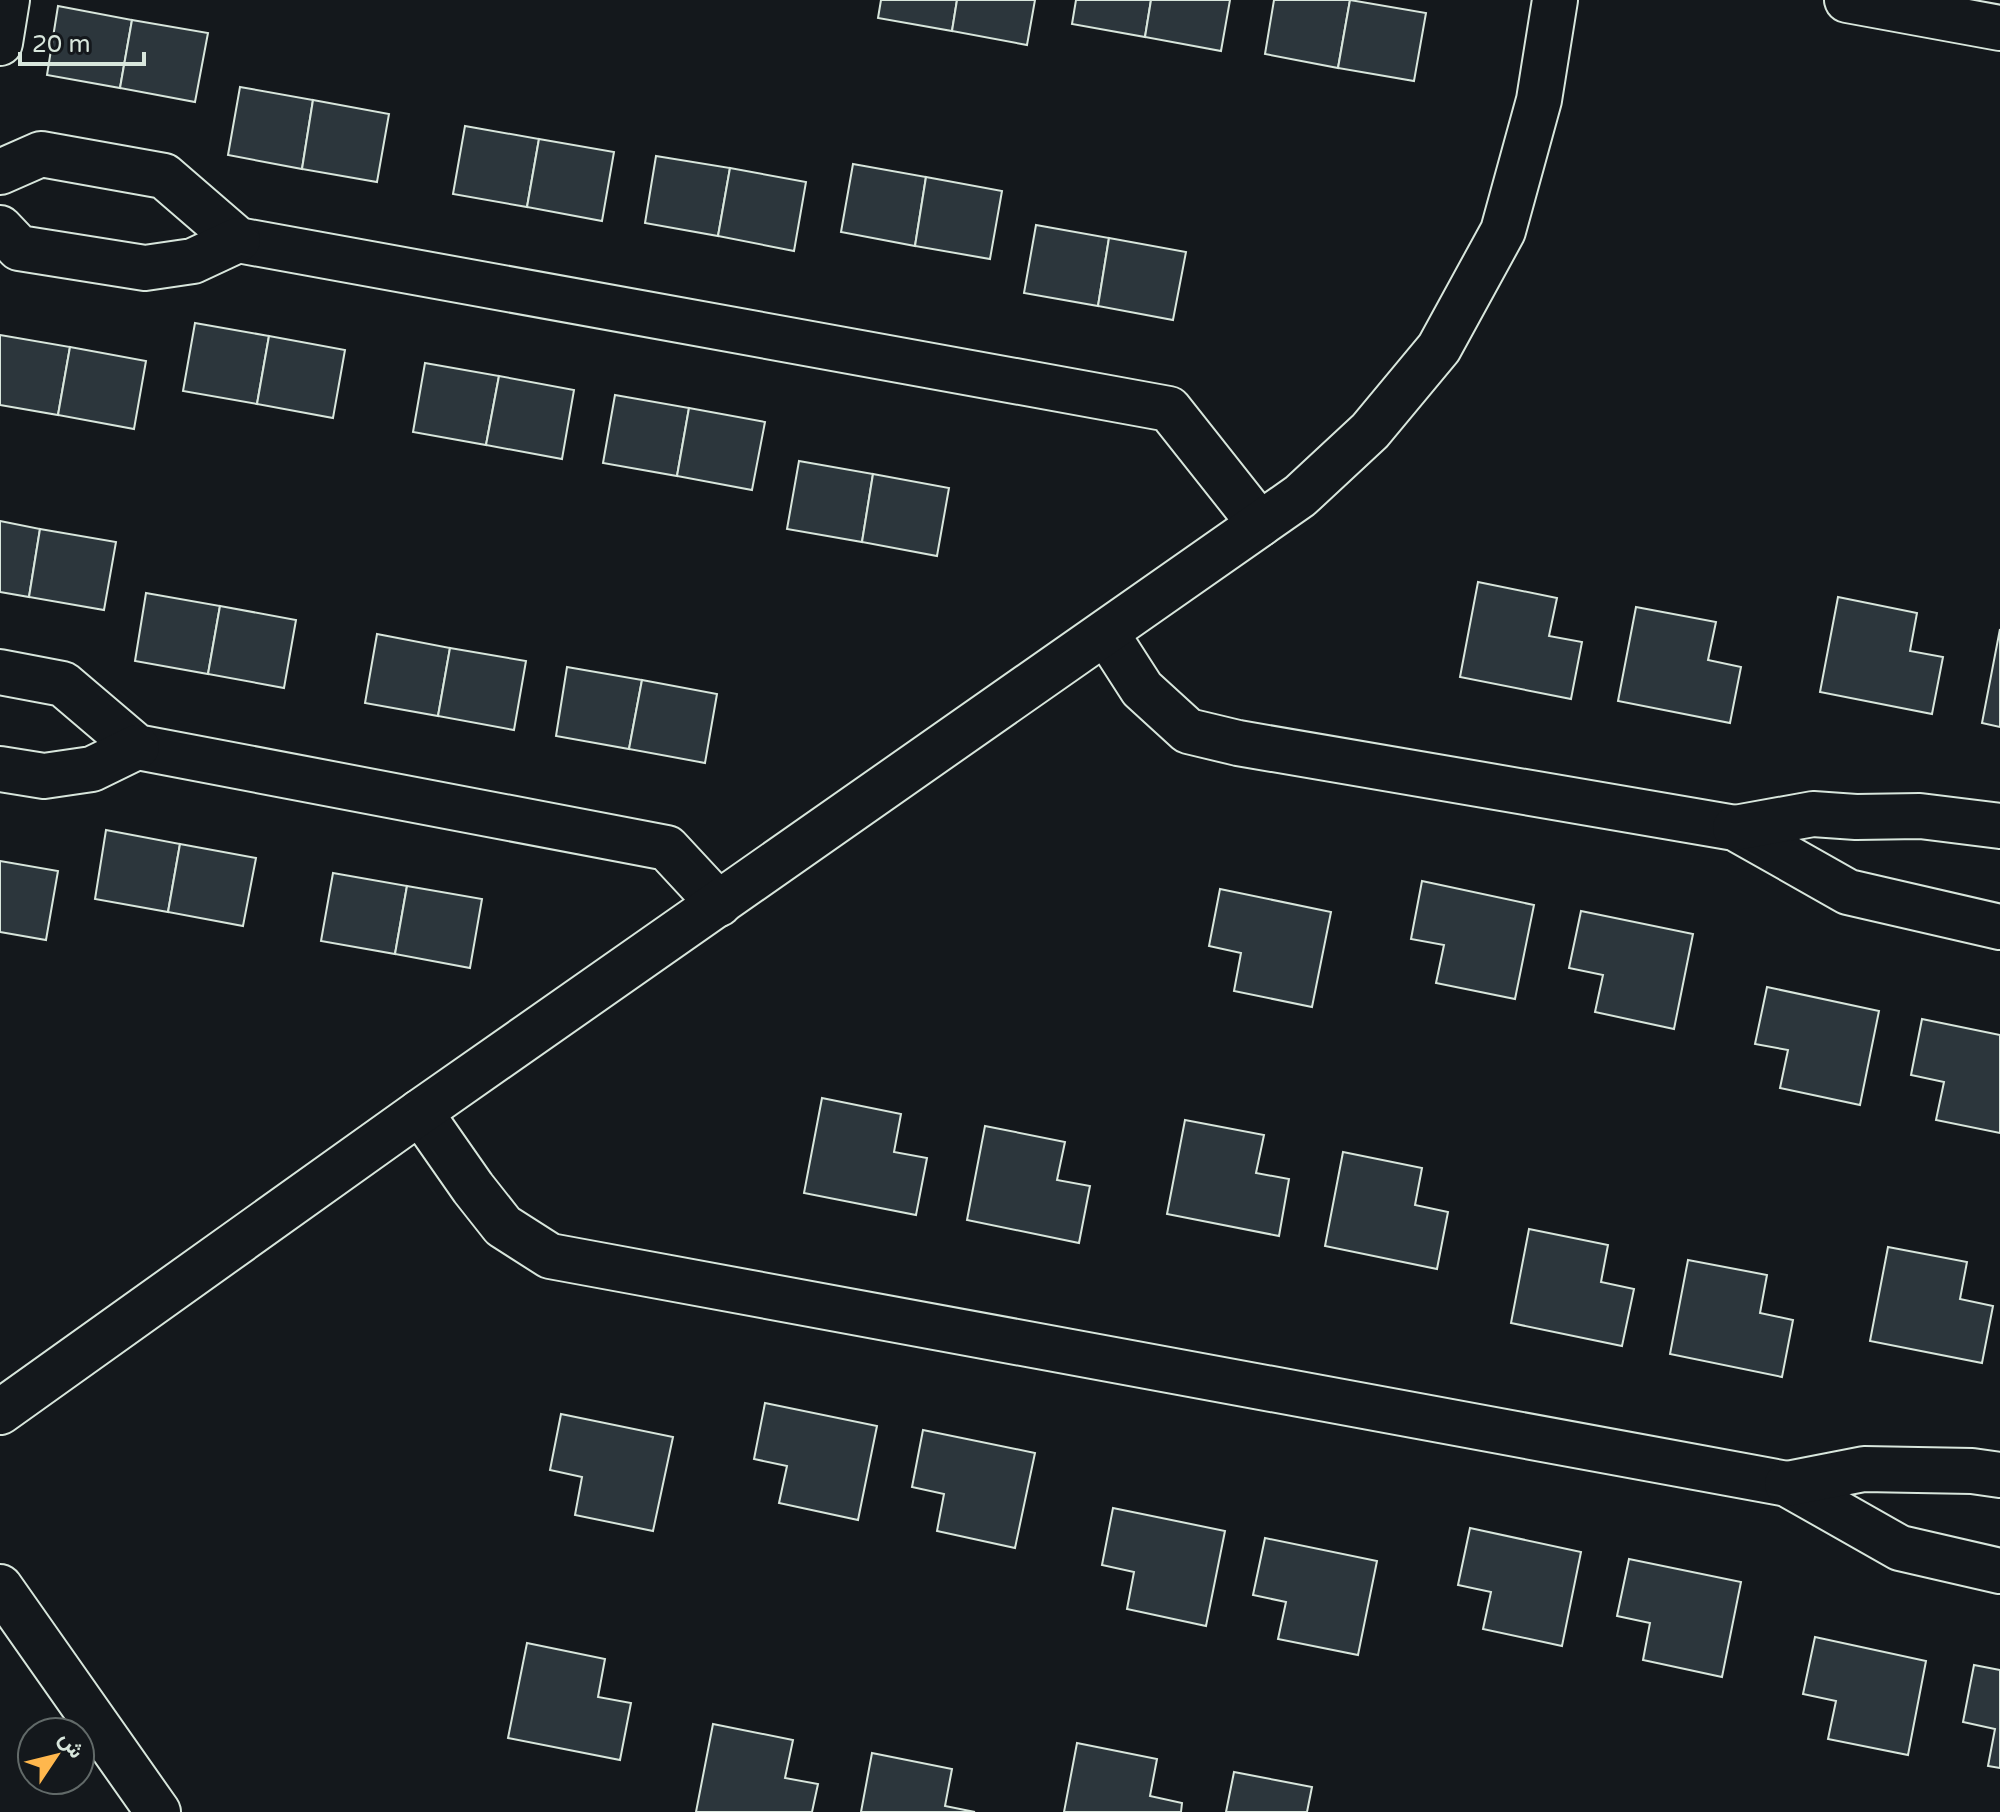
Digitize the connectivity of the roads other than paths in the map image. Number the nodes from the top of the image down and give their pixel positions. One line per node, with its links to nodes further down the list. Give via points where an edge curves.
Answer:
1 (7, 0): 5 (street)
2 (1555, 0): 9 (street, via 1539,100 1503,231 1439,348 1370,431 1300,496)
3 (1847, 0): 4 (street)
4 (2000, 28)
5 (0, 43)
6 (0, 172): 8 (street, via 41,154 164,176)
7 (0, 228): 8 (street, via 19,248 145,268 193,261)
8 (238, 240): 9 (street, via 1169,409)
9 (1260, 524): 10 (street)
10 (1106, 633): 15 (street, via 1142,689 1188,731); 16 (street)
11 (0, 672): 12 (street, via 63,684)
12 (137, 747): 13 (street, via 92,769 44,776); 16 (street, via 667,848)
13 (0, 769)
14 (2000, 826): 15 (street, via 1920,816 1813,814)
15 (1735, 828): 17 (street, via 1848,892)
16 (719, 904): 18 (street)
17 (2000, 927)
18 (420, 1112): 19 (street); 21 (street, via 503,1226 550,1256)
19 (0, 1412)
20 (2000, 1475): 21 (street, via 1864,1469)
21 (1787, 1484): 22 (street, via 1900,1548)
22 (2000, 1571)
23 (0, 1587): 24 (street)
24 (158, 1812)

